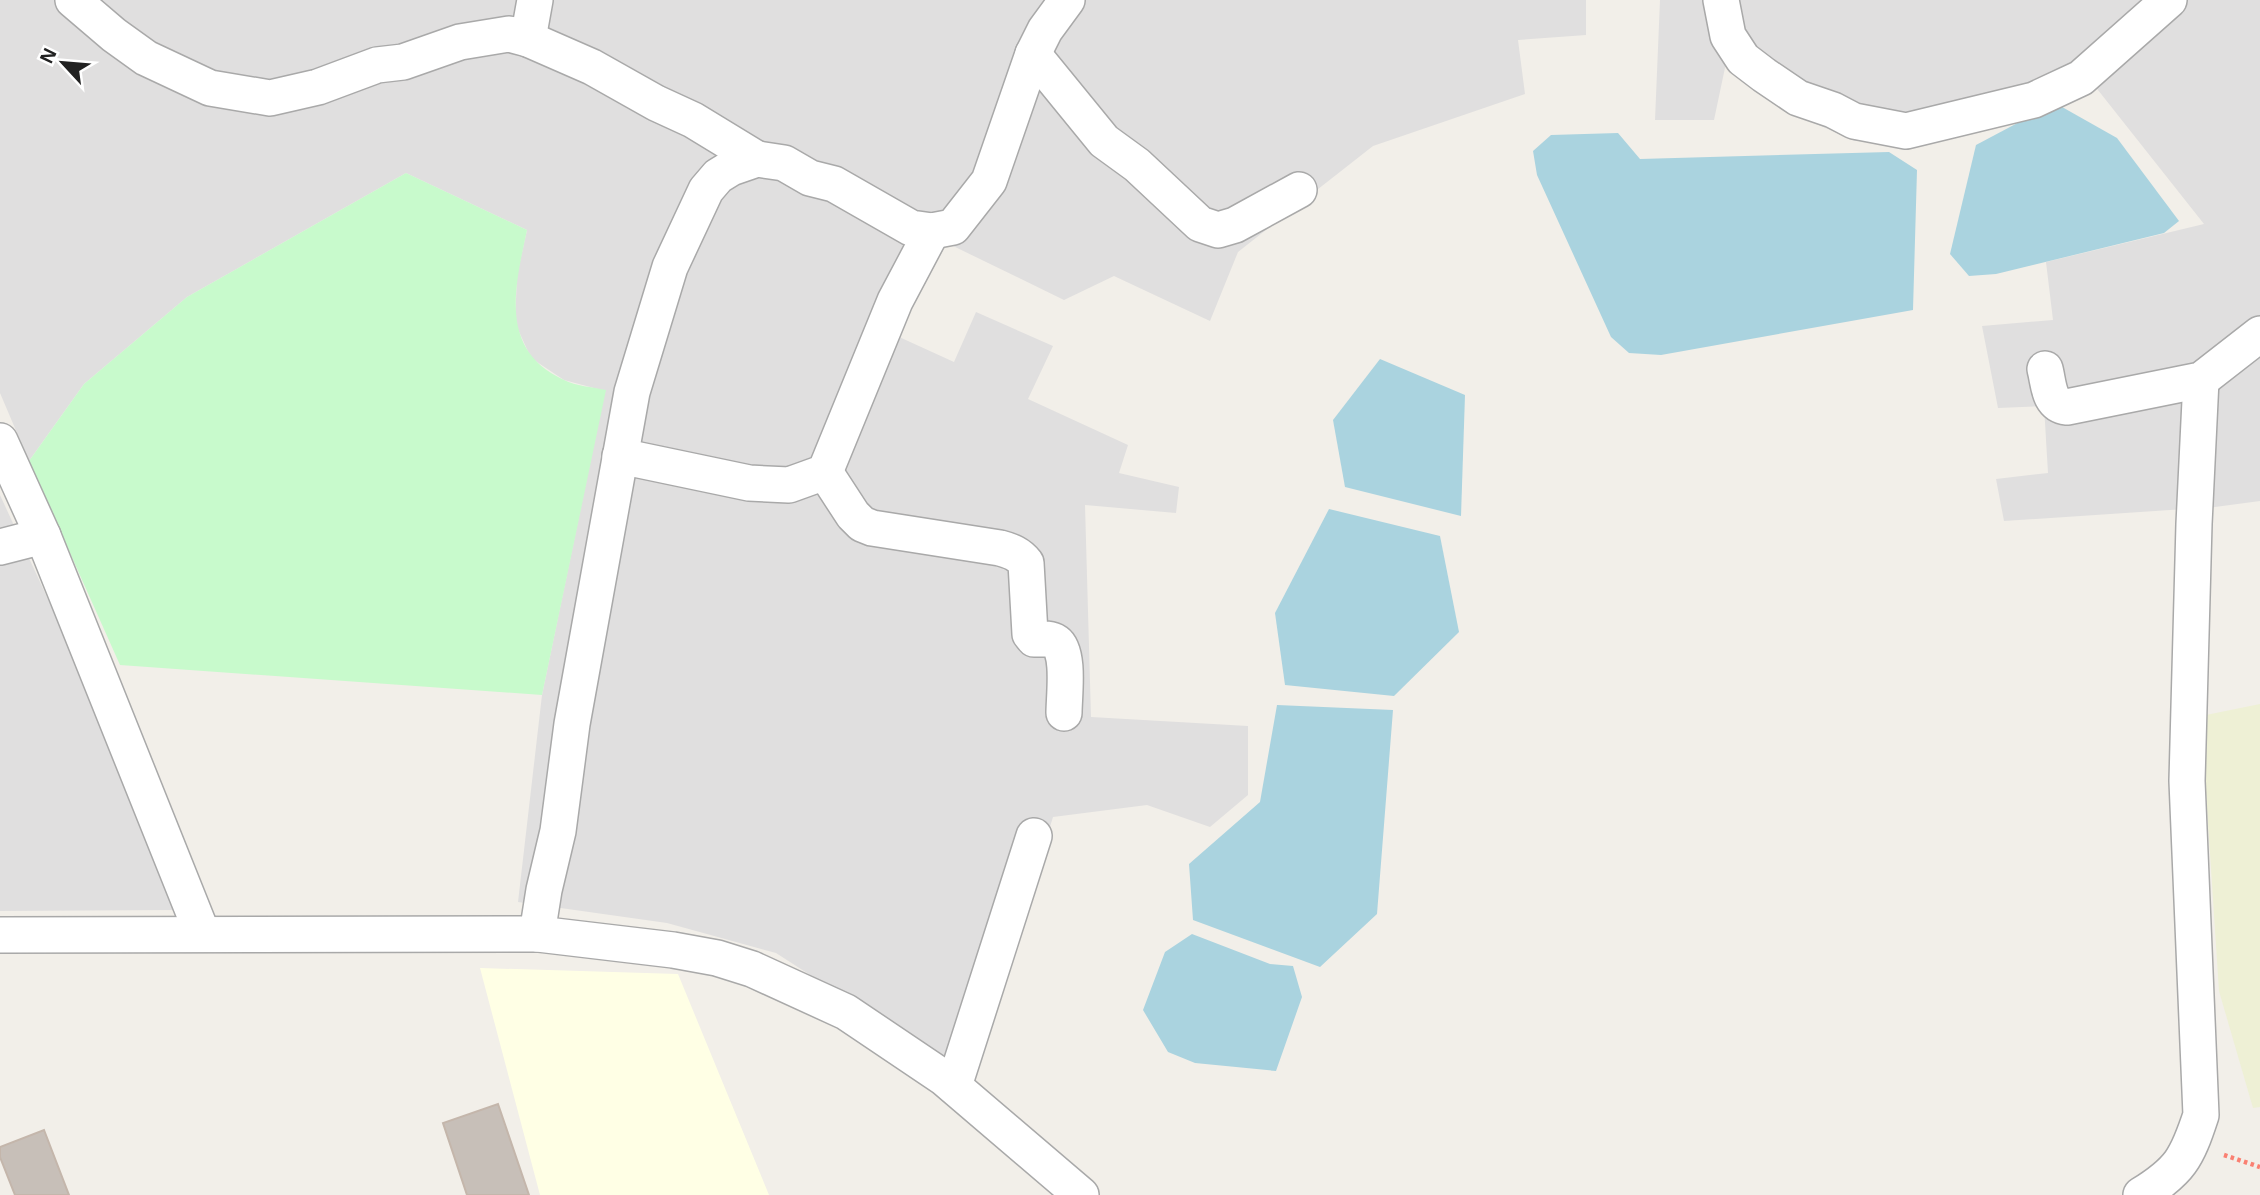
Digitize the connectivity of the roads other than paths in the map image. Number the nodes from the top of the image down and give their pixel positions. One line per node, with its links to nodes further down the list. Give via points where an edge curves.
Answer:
1 (73, 0): 6 (street, via 146,58 210,88 270,98 460,42 509,34)
2 (535, 0): 6 (street)
3 (1067, 0): 7 (street)
4 (1721, 0): 5 (street, via 1728,36 1743,59 1764,75 1798,98 1854,121 1906,131 2034,100 2081,78)
5 (2169, 0)
6 (528, 38): 8 (street, via 693,120)
7 (1033, 54): 9 (street, via 1104,141 1200,224 1218,230 1235,225); 10 (street, via 989,181 953,227)
8 (757, 159): 10 (street, via 784,163 810,178 834,184 911,228); 15 (street, via 731,168 706,190 675,257 632,392)
9 (1299, 190)
10 (932, 231): 16 (street, via 895,301)
11 (2260, 334): 13 (street)
12 (2045, 369): 13 (street, via 2053,401 2067,407)
13 (2201, 380): 26 (street, via 2187,781 2201,1115 2180,1166)
14 (0, 441): 17 (street)
15 (620, 456): 16 (street, via 749,483 789,485); 22 (street)
16 (825, 472): 19 (street, via 862,524 1000,548 1021,557 1026,563 1030,634 1057,643 1065,653)
17 (43, 536): 18 (street); 21 (street)
18 (0, 547)
19 (1064, 713)
20 (1034, 836): 24 (street)
21 (202, 933): 22 (street); 23 (street)
22 (537, 934): 24 (street, via 673,950 752,969 846,1012)
23 (0, 935)
24 (954, 1086): 25 (street)
25 (1081, 1195)
26 (2141, 1195)

